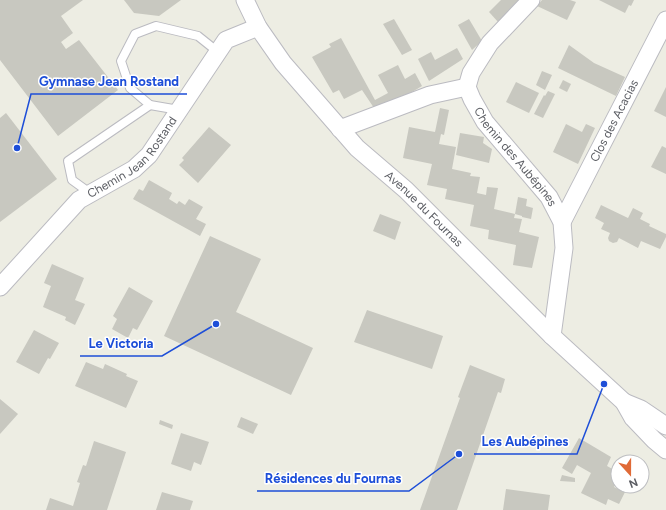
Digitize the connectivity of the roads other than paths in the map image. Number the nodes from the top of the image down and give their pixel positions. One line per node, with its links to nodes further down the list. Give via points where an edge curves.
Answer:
1 (245, 0): 4 (street, Avenue du Fournas)
2 (531, 0): 6 (street, via 490,43 471,73)
3 (666, 20): 11 (street, Clos des Acacias)
4 (258, 27): 5 (street, Chemin Jean Rostand, via 226,40); 9 (street, Avenue du Fournas, via 283,63)
5 (218, 52): 7 (lane, via 198,36 156,26 135,34 121,61 130,88); 8 (street, Chemin Jean Rostand)
6 (467, 87): 9 (street, via 430,95); 11 (street, Chemin des Aubépines, via 485,122 549,197)
7 (150, 105): 8 (lane); 10 (lane, via 68,161 72,180)
8 (179, 110): 10 (street, Chemin Jean Rostand, via 149,155 134,169)
9 (340, 129): 13 (street, Avenue du Fournas, via 357,148 406,190)
10 (90, 193): 12 (street, Chemin Jean Rostand, via 79,200)
11 (562, 222): 13 (street, Chemin des Aubépines, via 564,248)
12 (0, 286)
13 (552, 336): 14 (street, Avenue du Fournas)
14 (624, 402): 15 (street, Avenue du Fournas, via 641,409); 18 (street, Avenue du Fournas, via 633,418)
15 (666, 426)
16 (666, 443): 17 (street)
17 (666, 447)
18 (666, 450)

